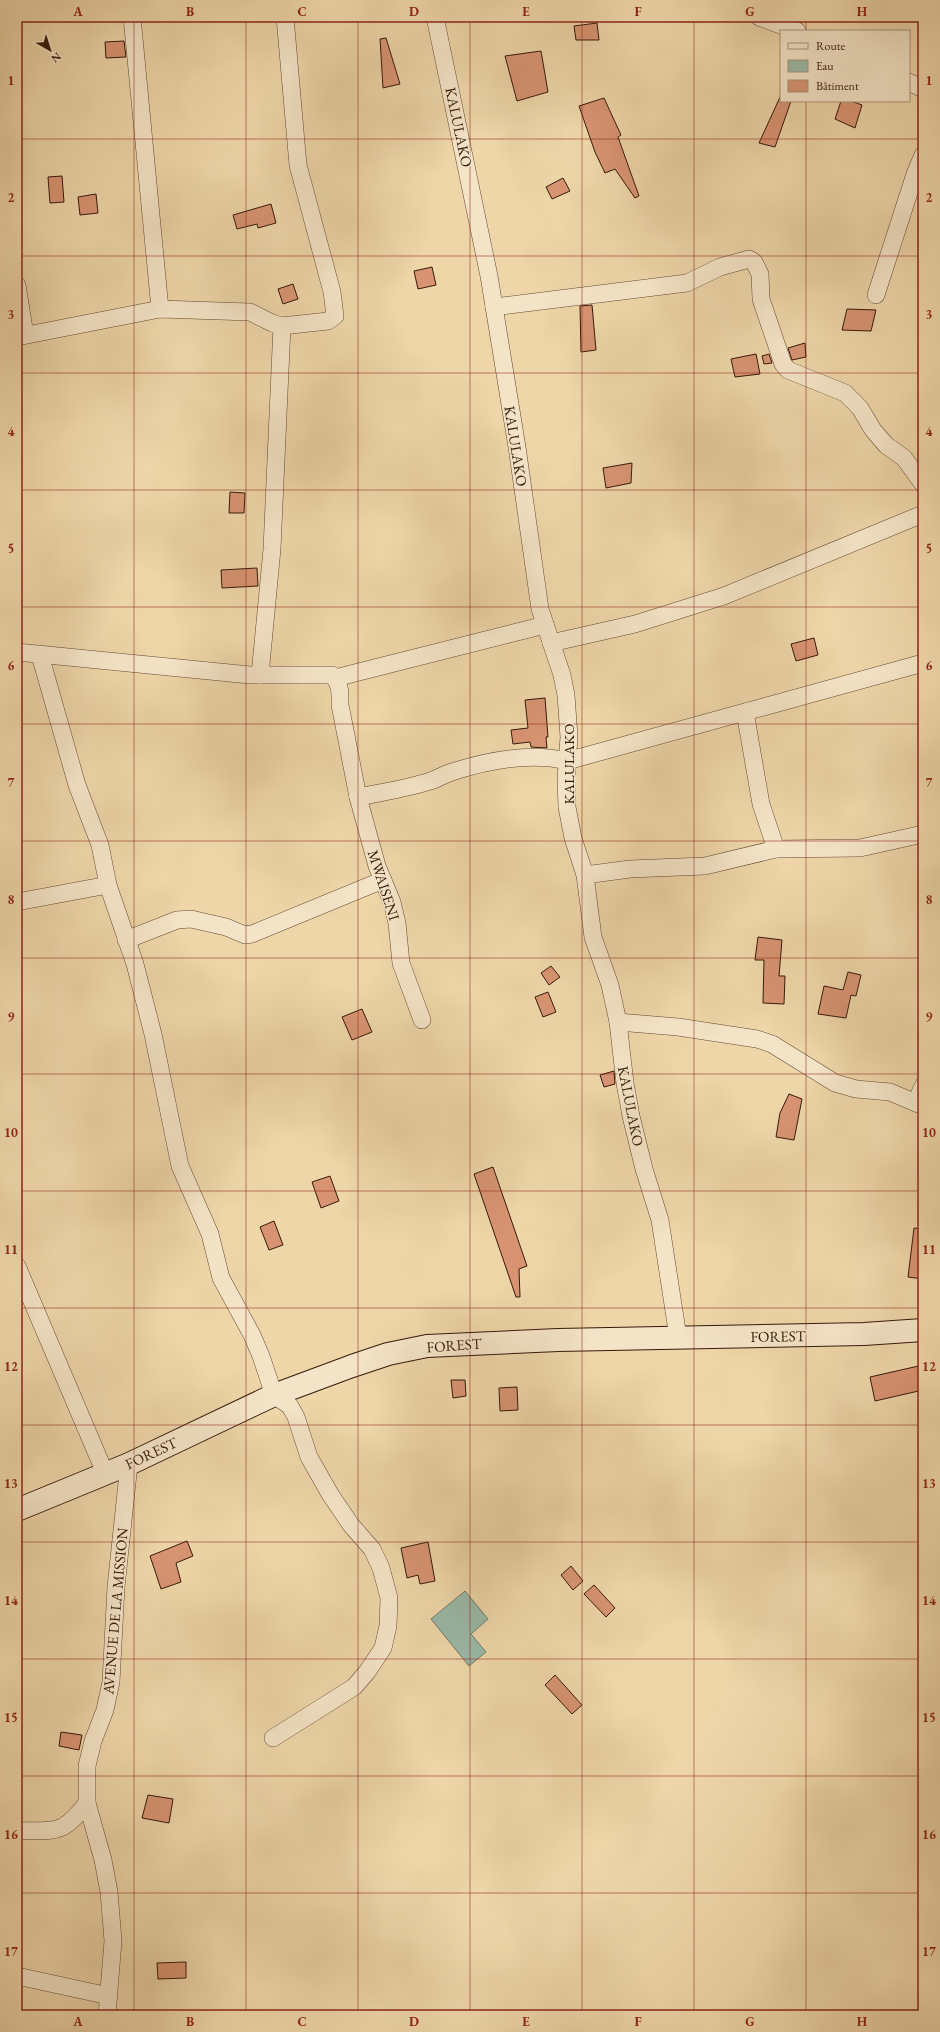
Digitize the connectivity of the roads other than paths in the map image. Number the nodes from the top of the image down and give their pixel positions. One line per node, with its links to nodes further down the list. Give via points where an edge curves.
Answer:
1 (132, 17): 12 (street)
2 (285, 17): 13 (street, via 298,165 332,292 335,316 328,322)
3 (435, 17): 11 (street, KALULAKO)
4 (759, 17): 5 (street)
5 (794, 30)
6 (910, 82): 7 (street)
7 (923, 89)
8 (923, 156): 10 (street)
9 (17, 285): 14 (street)
10 (876, 295)
11 (494, 307): 15 (street, via 687,283 720,267 749,259 754,262 760,274 761,299 783,364 788,370 845,393 860,408 873,430 886,445 899,453); 17 (street, KALULAKO, via 540,609)
12 (160, 309): 13 (street, via 250,312 272,324); 14 (street)
13 (282, 326): 22 (street, via 272,549)
14 (21, 336)
15 (923, 484)
16 (923, 514): 18 (street, via 724,596 635,624)
17 (545, 625): 18 (street, KALULAKO); 23 (street)
18 (551, 643): 25 (street, KALULAKO, via 566,695 569,737)
19 (17, 652): 20 (street)
20 (40, 656): 22 (street); 31 (street, via 77,785 100,845)
21 (923, 663): 24 (street)
22 (260, 675): 23 (street, via 325,673 332,674)
23 (335, 678): 26 (street, MWAISENI, via 340,691 340,705)
24 (745, 712): 25 (street); 28 (street, via 762,804)
25 (567, 761): 26 (street, via 552,757 515,757 452,772 408,787); 29 (street, KALULAKO, via 567,807 573,838)
26 (358, 797): 30 (street, MWAISENI)
27 (923, 834): 28 (street, via 860,848)
28 (776, 849): 29 (street, via 705,866 630,869)
29 (585, 875): 35 (street, KALULAKO, via 593,937 610,985)
30 (383, 880): 33 (street, via 252,934 191,919 177,920); 34 (street, MWAISENI, via 397,923 401,963)
31 (108, 885): 32 (street); 33 (street)
32 (17, 902)
33 (126, 940): 41 (street, via 153,1034 180,1166 210,1234 221,1278 255,1342)
34 (422, 1020)
35 (618, 1022): 37 (street, via 678,1027 757,1039 772,1044 835,1083 856,1089 890,1092); 40 (street, KALULAKO, via 631,1116 660,1220)
36 (923, 1086): 37 (street)
37 (919, 1104)
38 (17, 1266): 43 (street)
39 (923, 1330): 40 (street, FOREST, via 864,1334)
40 (678, 1337): 41 (street, FOREST, via 427,1346 360,1363)
41 (274, 1395): 42 (street, FOREST); 45 (street, via 290,1406 309,1457 330,1494 351,1525 372,1549 382,1568 389,1598 388,1626 383,1648 367,1672 354,1687)
42 (129, 1464): 43 (street, FOREST); 46 (street, AVENUE DE LA MISSION, via 116,1587 110,1682 105,1710 87,1766)
43 (105, 1473): 44 (street, FOREST)
44 (17, 1510)
45 (273, 1738)
46 (87, 1803): 47 (street, via 70,1823 58,1830); 49 (street, AVENUE DE LA MISSION, via 109,1892 113,1941)
47 (17, 1830)
48 (17, 1976): 49 (street)
49 (109, 1996): 50 (street, AVENUE DE LA MISSION)
50 (107, 2015)

